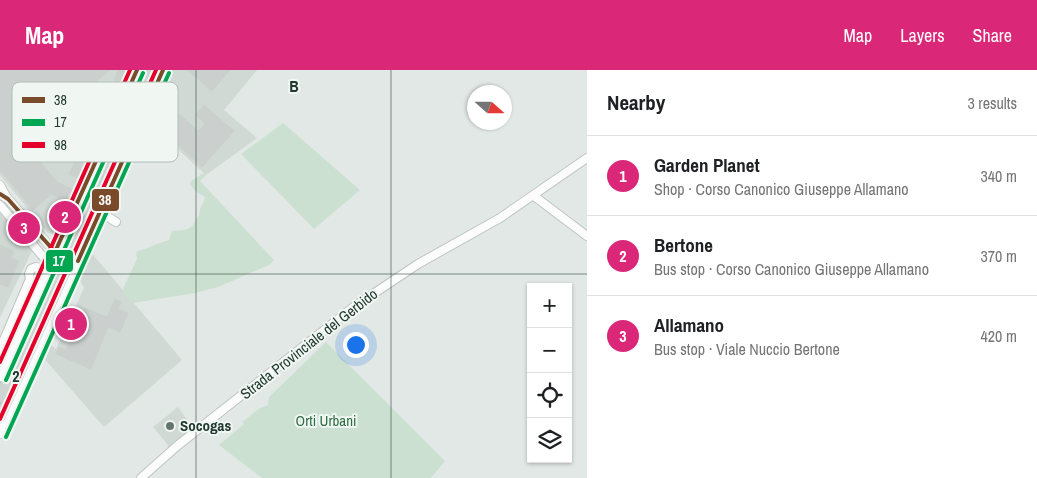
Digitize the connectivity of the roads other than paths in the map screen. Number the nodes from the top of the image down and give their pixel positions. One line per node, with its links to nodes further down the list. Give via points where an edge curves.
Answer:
1 (136, 70): 5 (street)
2 (146, 70): 6 (main road)
3 (156, 70): 7 (main road)
4 (163, 70): 8 (street)
5 (132, 82)
6 (141, 82)
7 (150, 82)
8 (158, 82)
9 (587, 158): 16 (street, Strada Provinciale del Gerbido)
10 (102, 162): 24 (street)
11 (107, 162): 24 (main road)
12 (112, 162): 24 (main road)
13 (122, 162): 19 (street)
14 (0, 185): 17 (street)
15 (0, 194): 17 (street)
16 (534, 196): 22 (street); 34 (street, Strada Provinciale del Gerbido, via 418,264 355,306 189,436)
17 (8, 200): 23 (street)
18 (0, 205): 21 (street)
19 (100, 212): 20 (street); 24 (street)
20 (116, 222)
21 (25, 235): 23 (street); 25 (street)
22 (587, 236)
23 (42, 238): 24 (street)
24 (67, 257): 25 (street); 31 (main road); 32 (main road); 33 (street)
25 (49, 264): 26 (street)
26 (44, 276): 27 (street, via 40,268 31,269 30,279); 28 (street)
27 (0, 351): 28 (street)
28 (8, 360): 29 (street)
29 (2, 366): 30 (street)
30 (0, 377)
31 (0, 397)
32 (0, 418)
33 (0, 434)
34 (141, 478)

